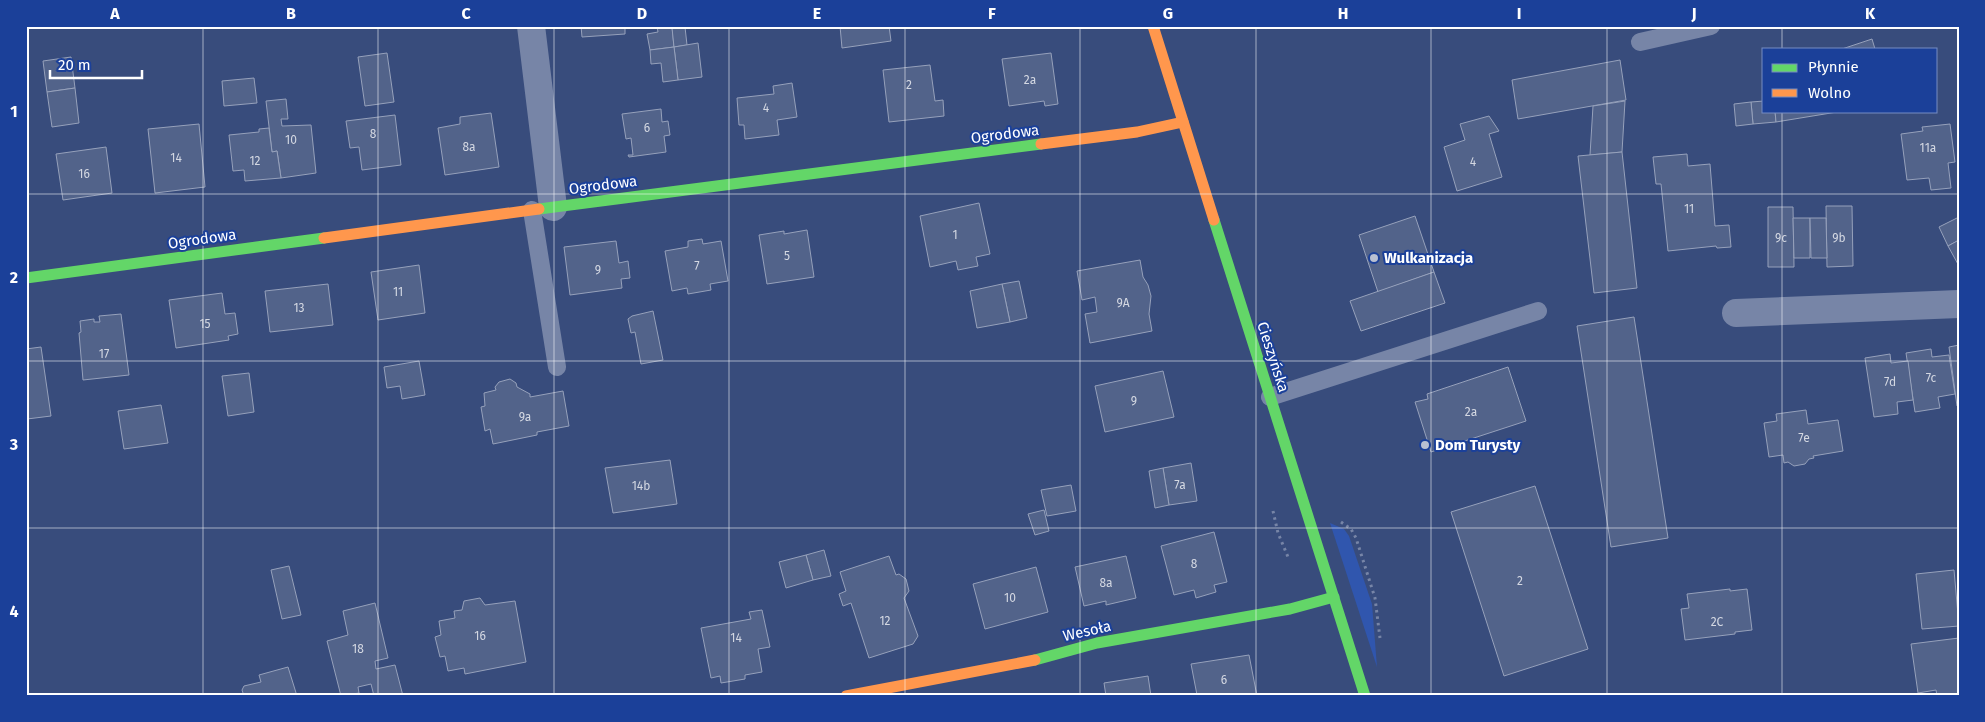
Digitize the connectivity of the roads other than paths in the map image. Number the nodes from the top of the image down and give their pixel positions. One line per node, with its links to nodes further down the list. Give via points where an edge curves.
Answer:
1 (531, 26): 6 (street)
2 (1153, 26): 5 (street, Cieszyńska)
3 (1711, 26): 4 (lane)
4 (1640, 42)
5 (1183, 122): 6 (street, Ogrodowa, via 1137,132); 12 (street, Cieszyńska)
6 (543, 208): 7 (street, Ogrodowa); 11 (lane)
7 (26, 278)
8 (1959, 304): 10 (street)
9 (1538, 311): 12 (lane)
10 (1736, 313)
11 (557, 367)
12 (1270, 398): 13 (street, Cieszyńska)
13 (1334, 597): 14 (street, Wesoła, via 1290,609 1082,646 1027,662); 15 (street, Cieszyńska)
14 (846, 696)
15 (1366, 696)

